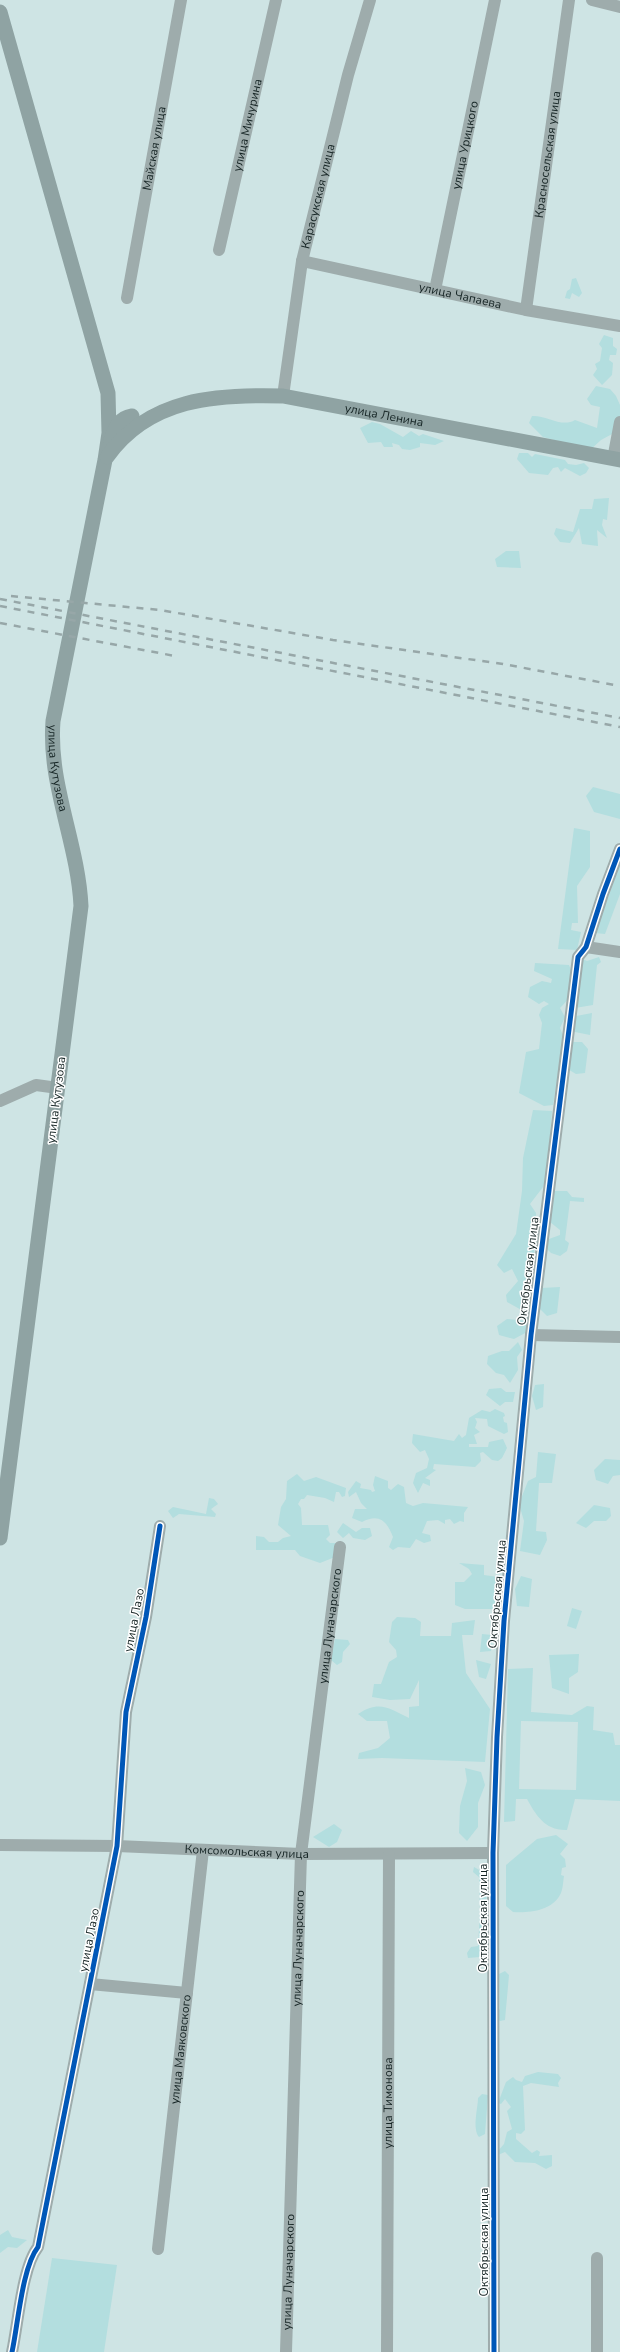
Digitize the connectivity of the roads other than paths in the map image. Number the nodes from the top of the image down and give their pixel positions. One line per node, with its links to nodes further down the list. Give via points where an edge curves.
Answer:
1 (181, 0): 12 (street, Майская улица)
2 (276, 0): 9 (street, улица Мичурина)
3 (370, 0): 10 (street, Карасукская улица, via 348,75)
4 (495, 0): 11 (street, улица Урицкого)
5 (570, 0): 13 (street, Красносельская улица)
6 (592, 0): 7 (street)
7 (620, 7)
8 (0, 12): 15 (main road)
9 (219, 250)
10 (302, 261): 11 (street, улица Чапаева); 16 (street, Карасукская улица)
11 (435, 290): 13 (street, улица Чапаева)
12 (127, 298)
13 (526, 310): 14 (street, улица Чапаева)
14 (620, 326)
15 (108, 393): 17 (main road); 18 (main road, улица Кутузова)
16 (283, 396): 17 (main road, улица Ленина, via 240,395 204,399); 21 (main road, улица Ленина)
17 (133, 421): 18 (main road, via 122,430); 20 (main road, улица Ленина)
18 (113, 422): 20 (main road, улица Кутузова)
19 (620, 422): 21 (street)
20 (105, 460): 25 (main road, улица Кутузова, via 53,721 52,760 73,848 80,884 81,906)
21 (617, 460)
22 (620, 849): 23 (street, Октябрьская улица)
23 (586, 947): 24 (street); 27 (street, Октябрьская улица, via 578,957)
24 (620, 952)
25 (58, 1088): 26 (street, via 36,1085); 30 (main road, улица Кутузова)
26 (0, 1101)
27 (531, 1335): 28 (street); 35 (street, Октябрьская улица, via 504,1621)
28 (620, 1337)
29 (160, 1526): 33 (street, улица Лазо, via 146,1617 126,1712)
30 (0, 1538)
31 (340, 1547): 36 (street, улица Луначарского)
32 (0, 1845): 33 (street, Комсомольская улица)
33 (117, 1846): 34 (street, Комсомольская улица); 38 (street, улица Лазо)
34 (203, 1850): 36 (street, Комсомольская улица); 39 (street, улица Маяковского)
35 (493, 1853): 37 (street, Комсомольская улица); 45 (street, Октябрьская улица)
36 (301, 1854): 37 (street, Комсомольская улица); 43 (street, улица Луначарского)
37 (389, 1855): 44 (street, улица Тимонова)
38 (90, 1984): 39 (street); 42 (street, улица Лазо, via 38,2247 28,2269)
39 (187, 1993): 40 (street, улица Маяковского)
40 (158, 2249)
41 (597, 2258): 46 (street)
42 (12, 2352)
43 (286, 2352)
44 (387, 2352)
45 (494, 2352)
46 (597, 2352)

